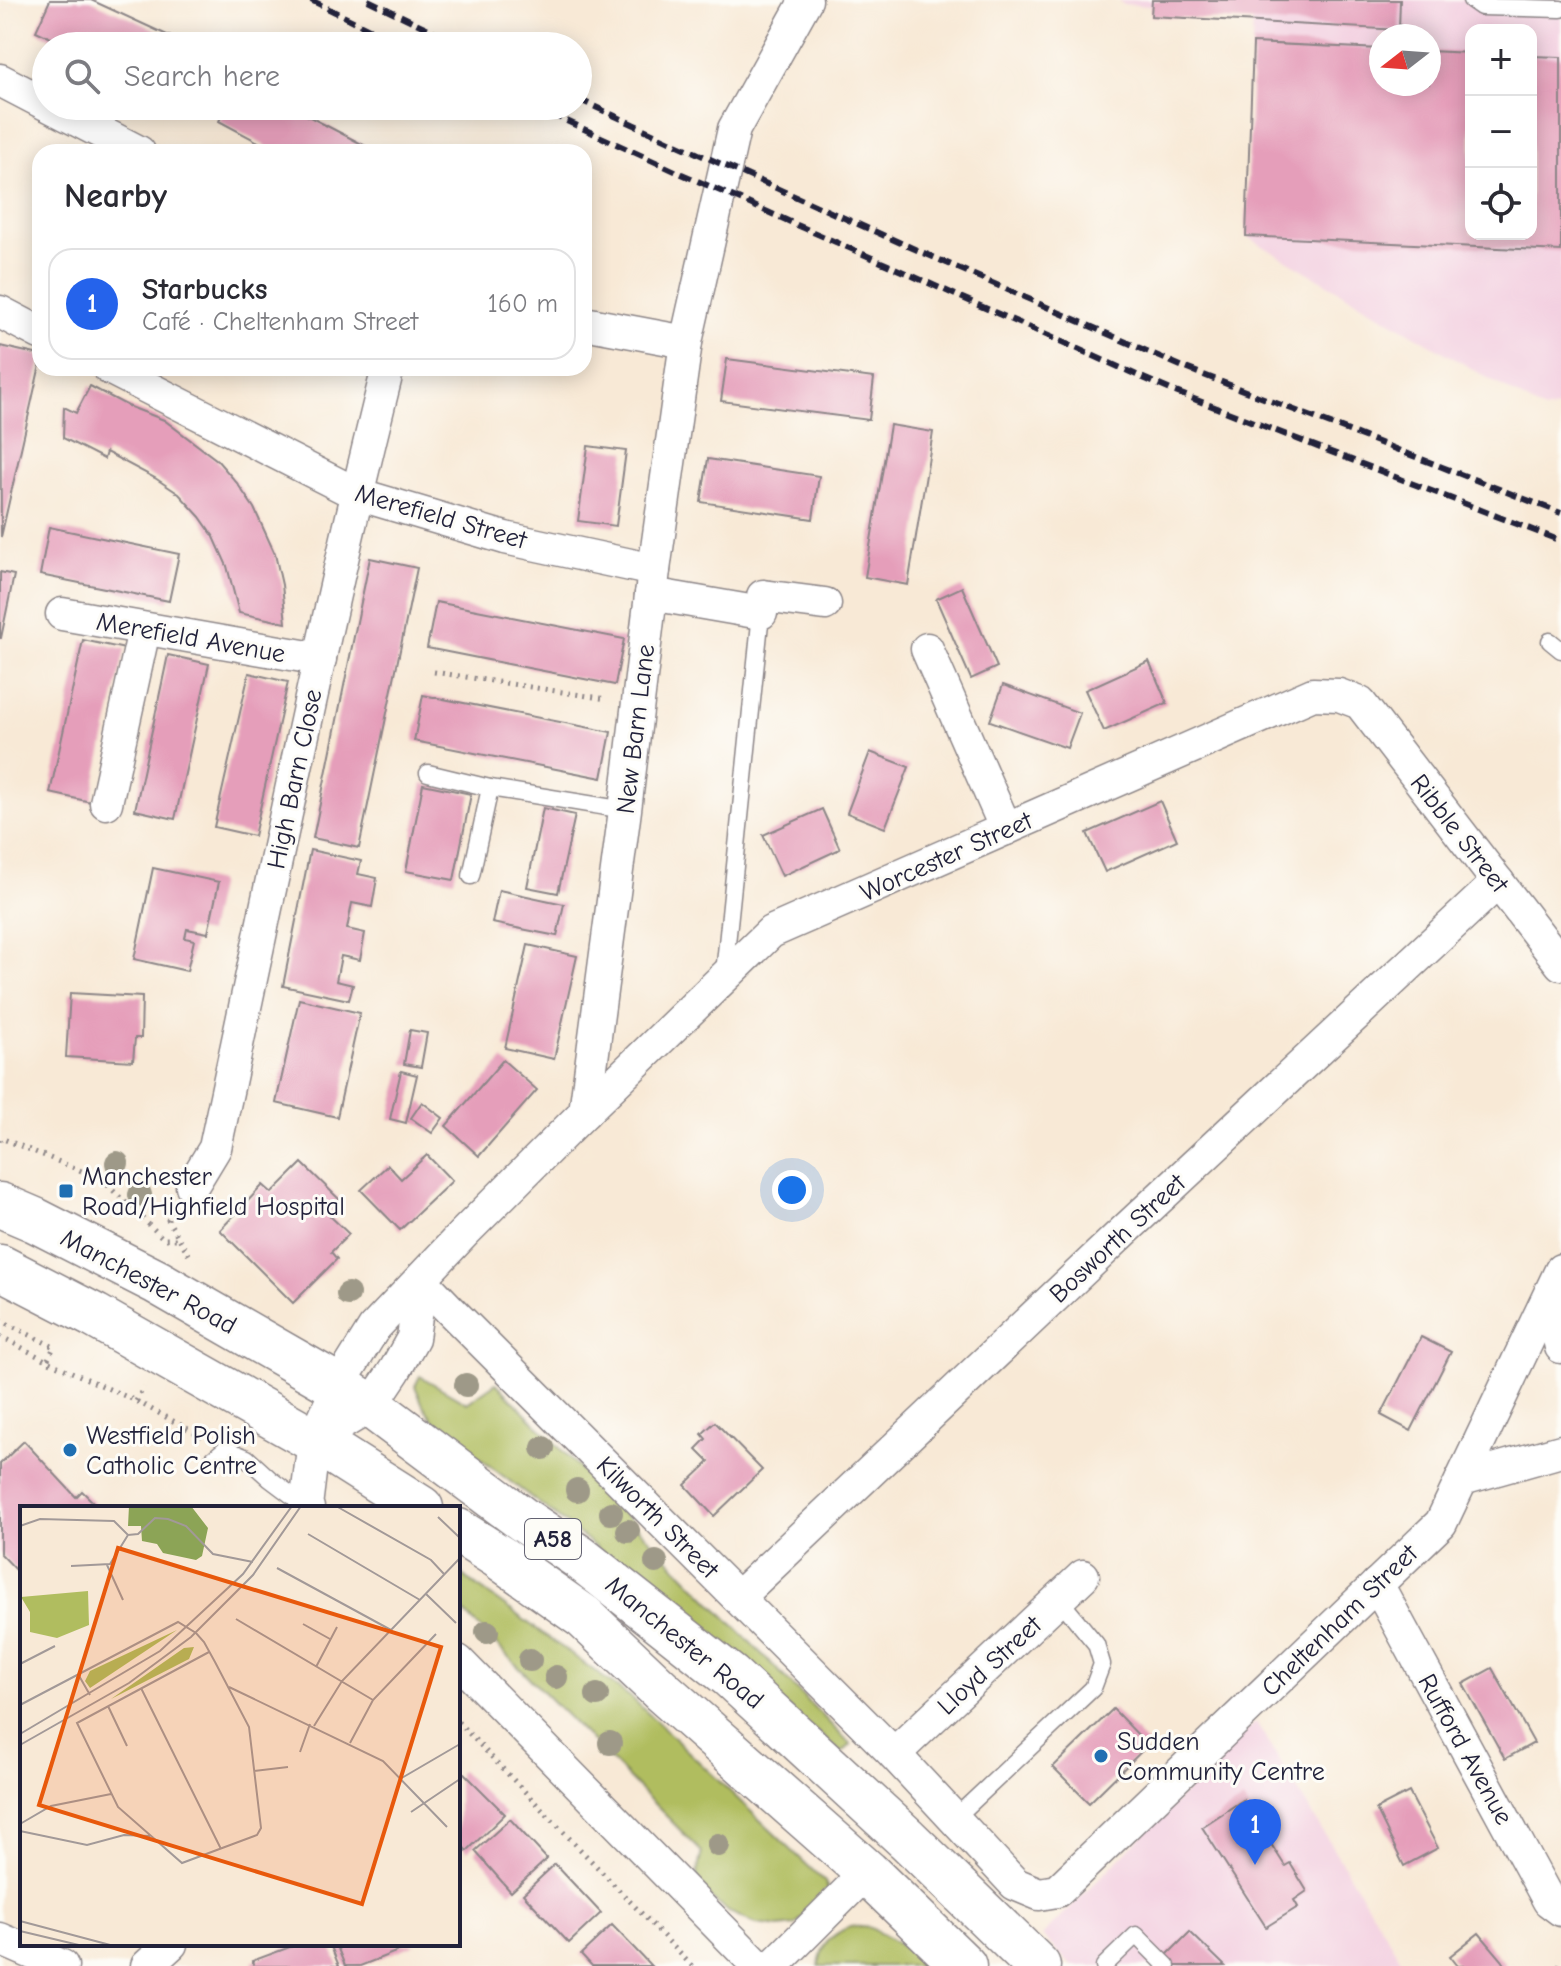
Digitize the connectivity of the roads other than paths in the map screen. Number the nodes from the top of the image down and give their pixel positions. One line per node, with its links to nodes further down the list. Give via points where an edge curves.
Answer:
1 (805, 0): 11 (street, New Barn Lane, via 734,129)
2 (1471, 0): 3 (lane, via 1481,7)
3 (1561, 9)
4 (0, 80): 5 (street)
5 (32, 97)
6 (77, 120): 7 (street)
7 (124, 144)
8 (0, 312): 10 (street)
9 (592, 324): 11 (street)
10 (32, 329)
11 (686, 342): 15 (street, New Barn Lane)
12 (125, 376): 14 (street, Merefield Street)
13 (386, 376): 14 (street, High Barn Close)
14 (357, 494): 15 (street, Merefield Street); 21 (street, High Barn Close)
15 (652, 582): 17 (street, Merefield Street); 26 (street, New Barn Lane)
16 (825, 604): 17 (street, via 763,596)
17 (761, 613): 31 (lane)
18 (62, 614): 19 (street, Merefield Avenue)
19 (144, 630): 21 (street, Merefield Avenue); 25 (street)
20 (927, 649): 27 (street)
21 (320, 659): 33 (street, High Barn Close, via 215,1148)
22 (1360, 703): 27 (street, Worcester Street, via 1313,694); 29 (street, Ribble Street)
23 (428, 773): 24 (lane)
24 (490, 788): 26 (lane); 28 (lane)
25 (106, 803)
26 (625, 810): 32 (street, New Barn Lane)
27 (1006, 829): 31 (street, Worcester Street, via 771,932)
28 (471, 876)
29 (1498, 882): 30 (street, Ribble Street); 50 (street, Bosworth Street)
30 (1561, 964)
31 (723, 979): 32 (street, Worcester Street)
32 (585, 1112): 36 (street)
33 (192, 1186)
34 (0, 1205): 39 (highway, Manchester Road / A58, via 157,1282)
35 (0, 1267): 40 (highway)
36 (421, 1280): 39 (street, via 374,1328); 50 (street, Kilworth Street)
37 (1555, 1284): 38 (street); 43 (street, Cheltenham Street)
38 (1561, 1347)
39 (354, 1396): 40 (street); 64 (highway, Manchester Road / A58, via 579,1557 730,1676)
40 (314, 1440): 45 (street); 46 (highway)
41 (1561, 1451): 43 (street)
42 (219, 1454): 44 (lane, via 247,1458)
43 (1462, 1479): 49 (street, Cheltenham Street, via 1441,1523)
44 (306, 1506)
45 (307, 1506)
46 (418, 1506)
47 (460, 1532): 55 (highway, Manchester Road / A58, via 584,1617)
48 (1083, 1576): 51 (street, Lloyd Street)
49 (1377, 1584): 54 (street, Cheltenham Street, via 1057,1891 1039,1894 1015,1884); 56 (street, Rufford Avenue, via 1549,1901)
50 (738, 1597): 53 (street, Kilworth Street)
51 (1059, 1599): 53 (street, Lloyd Street); 54 (lane, via 1096,1644 1102,1664 1093,1688)
52 (460, 1663): 61 (street)
53 (894, 1754): 54 (street, Cheltenham Street)
54 (954, 1819)
55 (867, 1872): 62 (street); 63 (highway, Manchester Road / A58)
56 (1561, 1910)
57 (0, 1939): 59 (street)
58 (169, 1946): 60 (street)
59 (62, 1966)
60 (147, 1966)
61 (758, 1966)
62 (773, 1966)
63 (964, 1966)
64 (1038, 1966)
65 (1104, 1966): 66 (lane, via 1136,1935)
66 (1167, 1966)

